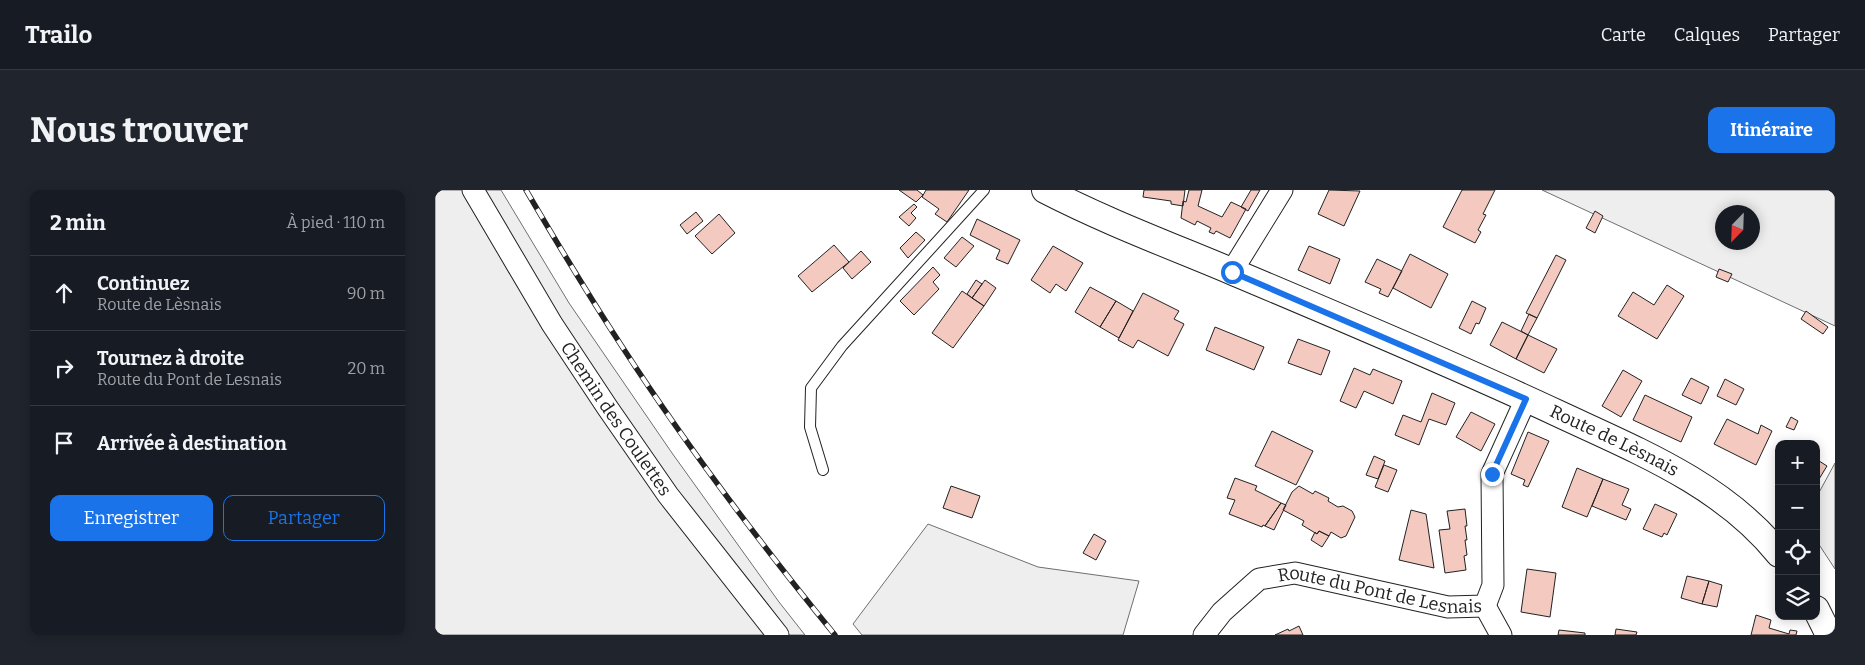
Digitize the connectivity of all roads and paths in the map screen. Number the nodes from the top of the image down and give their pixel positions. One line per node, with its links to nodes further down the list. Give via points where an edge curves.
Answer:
1 (473, 190): 11 (street, Chemin des Coulettes, via 607,407 668,495)
2 (984, 190): 7 (lane, via 842,346 811,388 810,427)
3 (1045, 190): 5 (street, Route de Lèsnais, via 1079,208)
4 (1282, 190): 5 (street)
5 (1232, 272): 6 (street, Route de Lèsnais)
6 (1526, 399): 8 (street, Route de Lèsnais, via 1646,455 1722,499); 9 (street, Route du Pont de Lesnais, via 1492,474 1493,585)
7 (823, 470)
8 (1775, 549)
9 (1485, 606): 12 (street, Route du Pont de Lesnais, via 1447,607 1295,573 1259,580 1222,612); 13 (street)
10 (1820, 617): 14 (street)
11 (778, 635)
12 (1203, 635)
13 (1501, 635)
14 (1829, 635)

